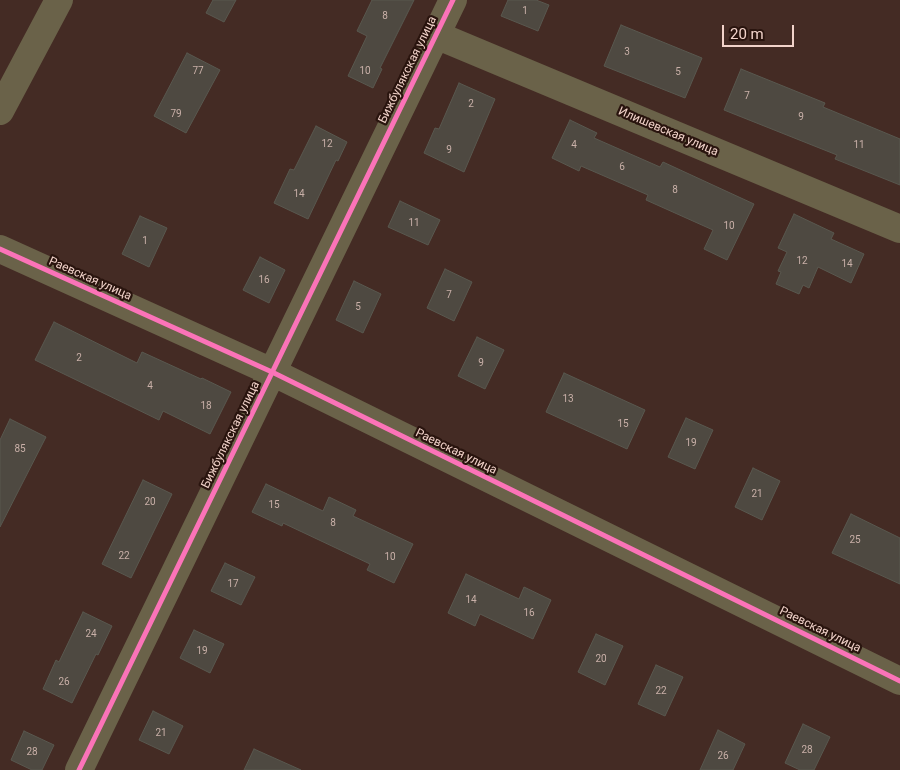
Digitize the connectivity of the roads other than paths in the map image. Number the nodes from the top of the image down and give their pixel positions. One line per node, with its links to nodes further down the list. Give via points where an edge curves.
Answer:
1 (59, 0): 4 (street)
2 (453, 0): 3 (street, Бижбулякская улица)
3 (436, 35): 5 (street, Илишевская улица); 7 (street, Бижбулякская улица)
4 (0, 111)
5 (900, 229)
6 (0, 249): 7 (street, Раевская улица)
7 (272, 372): 8 (street, Раевская улица); 9 (street, Бижбулякская улица)
8 (900, 681)
9 (79, 770)

